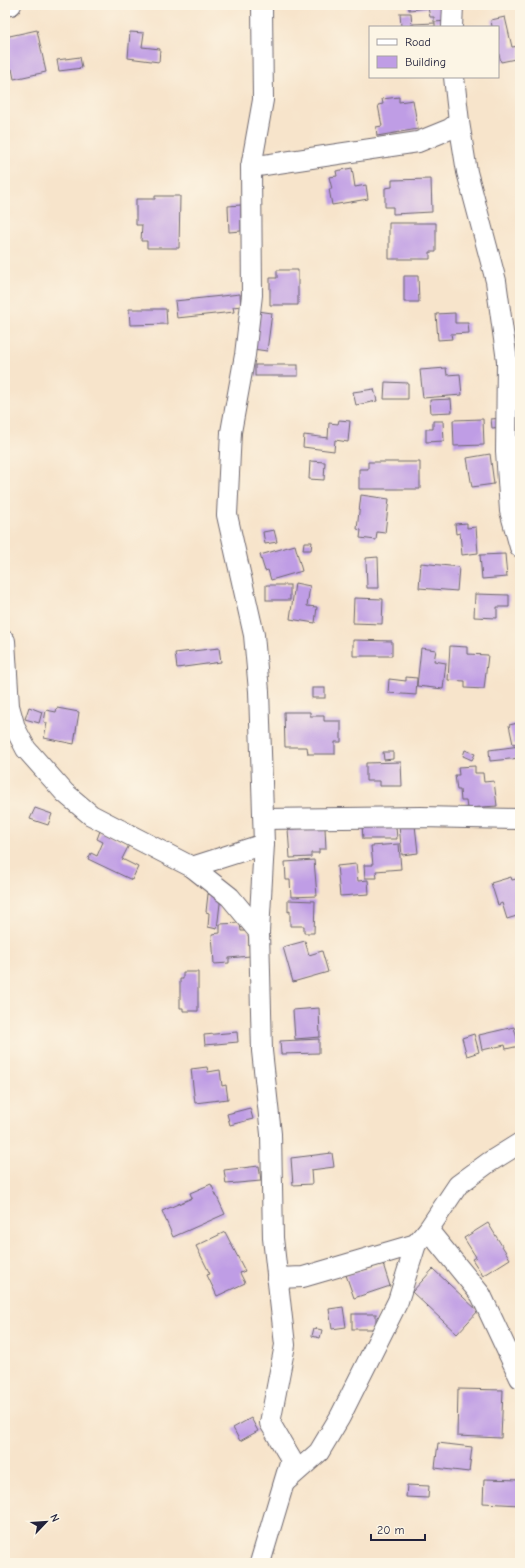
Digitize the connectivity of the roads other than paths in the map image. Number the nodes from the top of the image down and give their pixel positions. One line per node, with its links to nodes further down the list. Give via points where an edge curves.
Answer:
1 (11, 5): 4 (street)
2 (262, 5): 8 (street, via 263,100)
3 (453, 5): 5 (street)
4 (5, 6)
5 (452, 26)
6 (454, 78): 7 (street)
7 (459, 122): 8 (street, via 450,129 418,142); 9 (street, via 467,172)
8 (251, 167): 12 (street, via 252,295 245,355 231,432 227,515 254,635)
9 (514, 359): 10 (street, via 506,451 510,511)
10 (520, 547)
11 (5, 641): 15 (street, via 10,706 15,728 26,749 65,793 91,815)
12 (264, 819): 13 (street); 14 (street)
13 (520, 819)
14 (264, 844): 15 (street); 16 (street)
15 (192, 868): 16 (street, via 230,897)
16 (259, 932): 19 (street, via 262,1051 271,1134 273,1238)
17 (520, 1143): 18 (street, via 458,1185)
18 (422, 1237): 19 (street, via 303,1277); 20 (street, via 481,1295); 21 (street, via 398,1301 340,1417 319,1452)
19 (277, 1278): 21 (street, via 286,1345 270,1423 291,1459)
20 (520, 1378)
21 (285, 1482): 22 (street)
22 (260, 1563)

